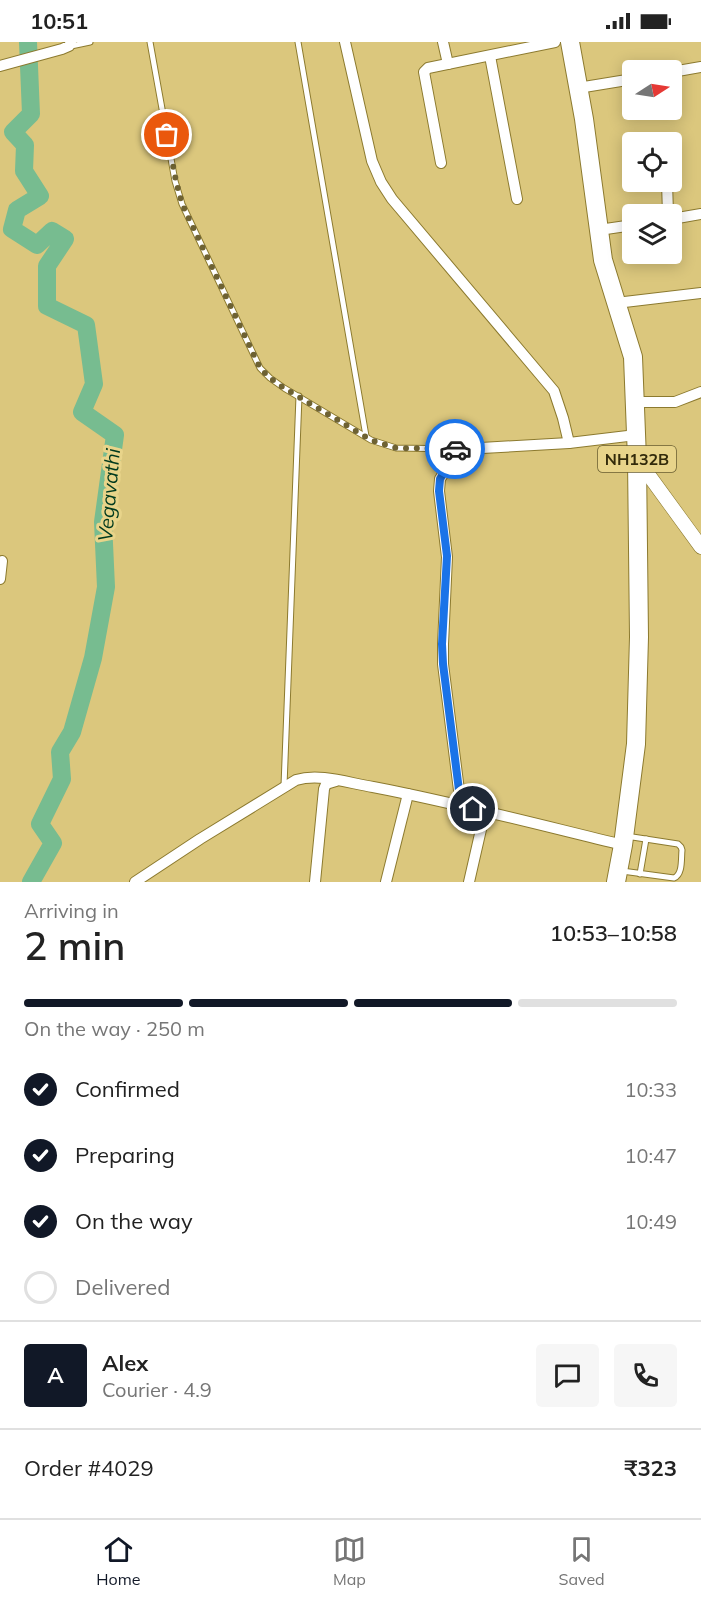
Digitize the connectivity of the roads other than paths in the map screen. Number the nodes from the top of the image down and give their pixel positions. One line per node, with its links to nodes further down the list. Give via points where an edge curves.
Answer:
1 (90, 42): 7 (lane)
2 (150, 42): 24 (lane, via 176,181 188,219 260,368)
3 (298, 42): 27 (lane)
4 (345, 42): 28 (street, via 372,161 381,183 554,392)
5 (443, 42): 9 (street)
6 (567, 42): 8 (street); 14 (highway, NH132B)
7 (70, 44): 10 (street)
8 (490, 56): 9 (street); 16 (street)
9 (448, 64): 15 (street, via 424,72)
10 (0, 66)
11 (701, 67): 12 (street)
12 (682, 70)
13 (622, 81): 14 (street)
14 (578, 88): 20 (highway, NH132B)
15 (441, 163)
16 (517, 199)
17 (701, 214): 18 (street)
18 (682, 217)
19 (622, 227): 20 (street)
20 (599, 230): 22 (highway, NH132B)
21 (701, 293): 22 (street)
22 (616, 303): 25 (highway, NH132B, via 633,357)
23 (701, 392): 25 (street, via 675,402)
24 (299, 396): 27 (lane); 35 (lane)
25 (634, 402): 26 (highway, NH132B)
26 (636, 435): 28 (street); 30 (highway, NH132B)
27 (366, 436): 29 (lane, via 396,448)
28 (569, 442): 29 (street)
29 (464, 449): 37 (street, via 444,471 439,491 447,556 443,664)
30 (637, 459): 31 (street); 40 (highway, NH132B, via 636,732)
31 (701, 547)
32 (2, 561): 33 (street)
33 (0, 579)
34 (337, 780): 35 (street, via 307,777); 36 (street); 44 (street, via 324,789)
35 (284, 788): 43 (street)
36 (408, 794): 37 (street); 45 (street)
37 (461, 806): 38 (street)
38 (485, 812): 40 (street); 46 (street)
39 (646, 839): 40 (lane); 41 (lane); 41 (lane, via 678,844 680,873 674,878)
40 (624, 841): 42 (highway, NH132B)
41 (640, 874): 42 (lane)
42 (618, 876)
43 (135, 882)
44 (315, 882)
45 (387, 882)
46 (469, 882)

